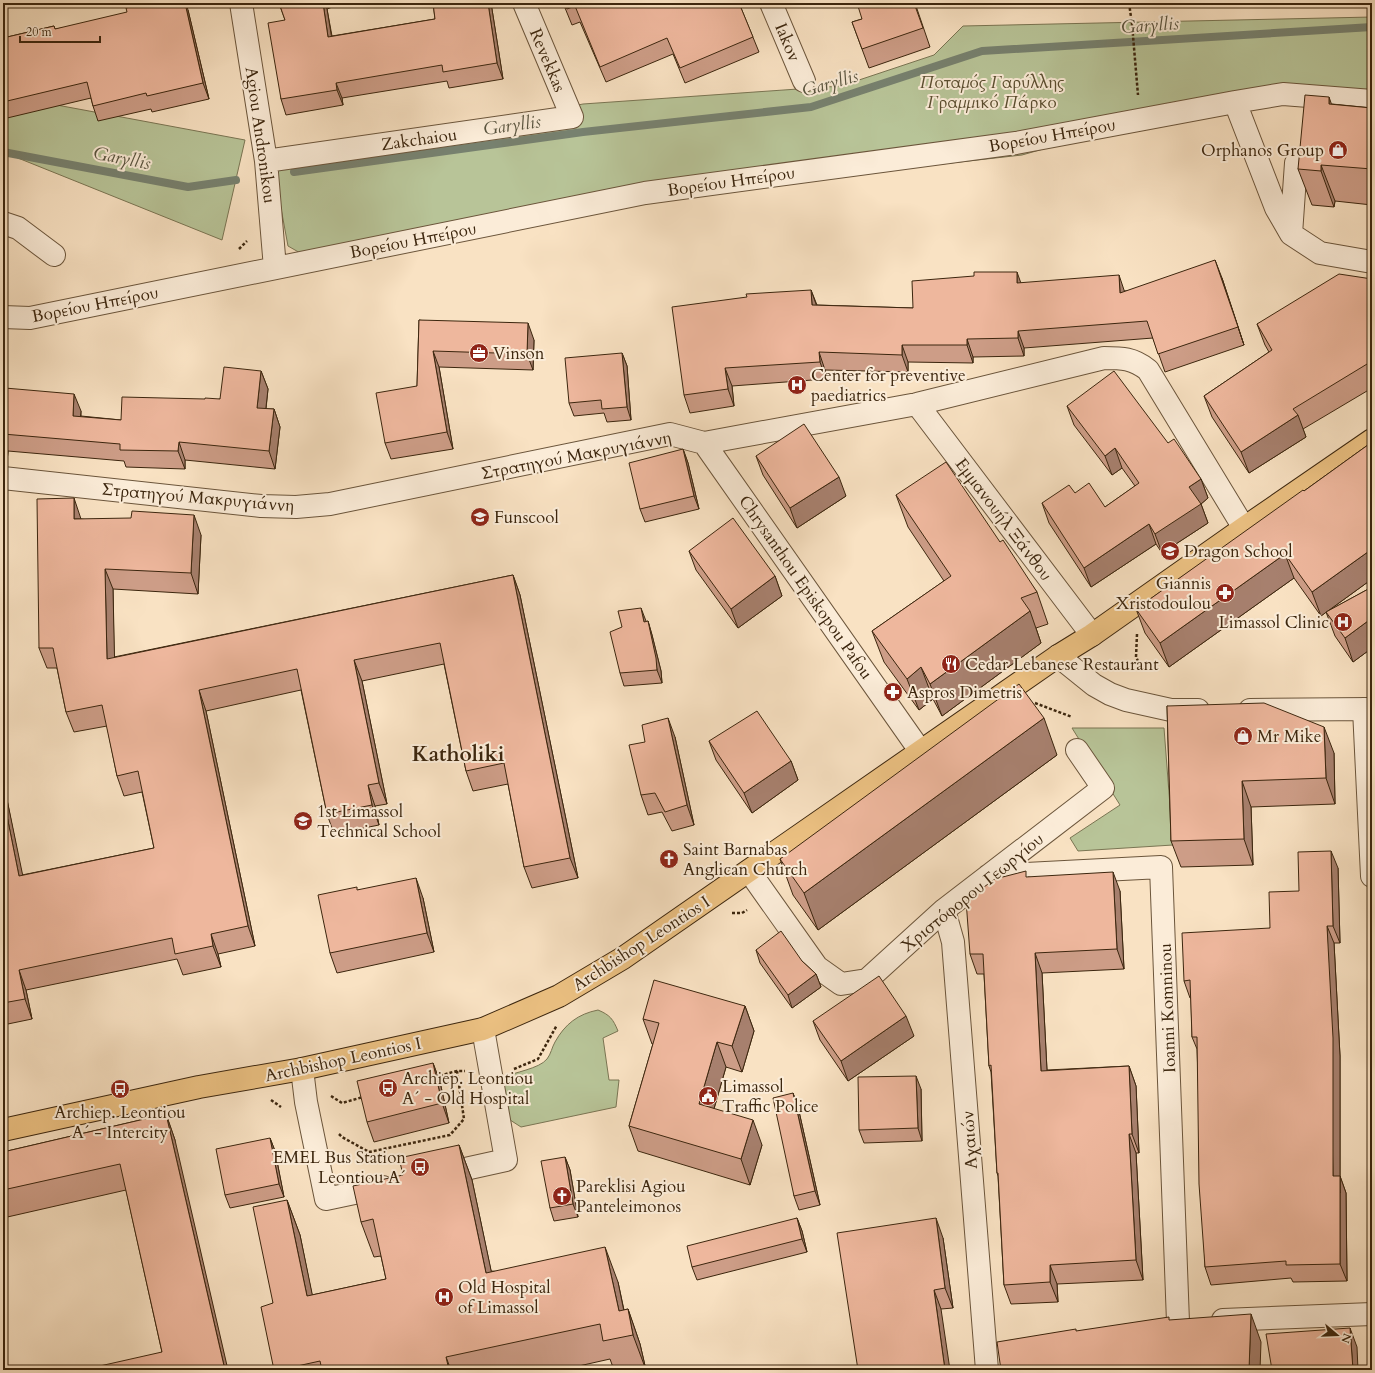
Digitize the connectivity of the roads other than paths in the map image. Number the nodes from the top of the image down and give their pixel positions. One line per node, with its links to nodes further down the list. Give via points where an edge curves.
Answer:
1 (241, 3): 8 (street, Agiou Andronikou)
2 (524, 3): 7 (street, Revekkas)
3 (771, 3): 4 (street, Iakov)
4 (804, 81)
5 (1372, 101): 6 (street, Βορείου Ηπείρου, via 1283,94)
6 (1235, 102): 11 (street, via 1276,208); 14 (street, Βορείου Ηπείρου, via 1016,143 645,192)
7 (572, 117): 8 (street, Zakchaiou)
8 (266, 161): 14 (street, Agiou Andronikou)
9 (1296, 163): 11 (street)
10 (3, 223): 12 (street, via 18,228)
11 (1291, 234): 13 (street, via 1320,253)
12 (54, 255)
13 (1372, 262)
14 (275, 268): 15 (street, Βορείου Ηπείρου, via 30,318)
15 (3, 317)
16 (917, 404): 18 (street, Στρατηγού Μακρυγιάννη); 20 (street, Στρατηγού Μακρυγιάννη, via 1104,358 1124,358 1139,363 1148,370); 21 (street, Εμμανουήλ Ξάνθου)
17 (1372, 440): 20 (main road, Archbishop Leontios I)
18 (704, 442): 19 (street, Στρατηγού Μακρυγιάννη, via 670,434 330,504 296,507 261,506); 25 (street, Chrysanthou Episkopou Pafou)
19 (3, 478)
20 (1244, 528): 21 (main road, Archbishop Leontios I)
21 (1092, 635): 22 (main road, Archbishop Leontios I)
22 (1058, 656): 23 (street, via 1094,685 1110,694 1170,710); 25 (main road, Archbishop Leontios I)
23 (1368, 709): 28 (street)
24 (1076, 750): 27 (street, Χριστόφορου Γεωργίου, via 1103,788)
25 (921, 752): 26 (main road, Archbishop Leontios I)
26 (749, 871): 29 (street, Χριστόφορου Γεωργίου, via 817,967 841,984 867,980); 30 (main road, Archbishop Leontios I, via 623,958 566,993)
27 (988, 876): 29 (street, Χριστόφορου Γεωργίου); 36 (street, Ioanni Komninou, via 1161,867)
28 (1372, 876)
29 (944, 910): 39 (street, Αχαιών, via 953,942)
30 (483, 1029): 31 (main road, Archbishop Leontios I); 33 (street, via 506,1160)
31 (302, 1069): 32 (main road, Archbishop Leontios I, via 199,1087); 34 (street, via 306,1102 326,1199)
32 (3, 1130)
33 (422, 1179)
34 (400, 1183)
35 (1372, 1314): 36 (street)
36 (1178, 1322): 37 (street)
37 (1155, 1325)
38 (1008, 1343): 39 (street)
39 (985, 1346): 40 (street, Αχαιών)
40 (988, 1370)

